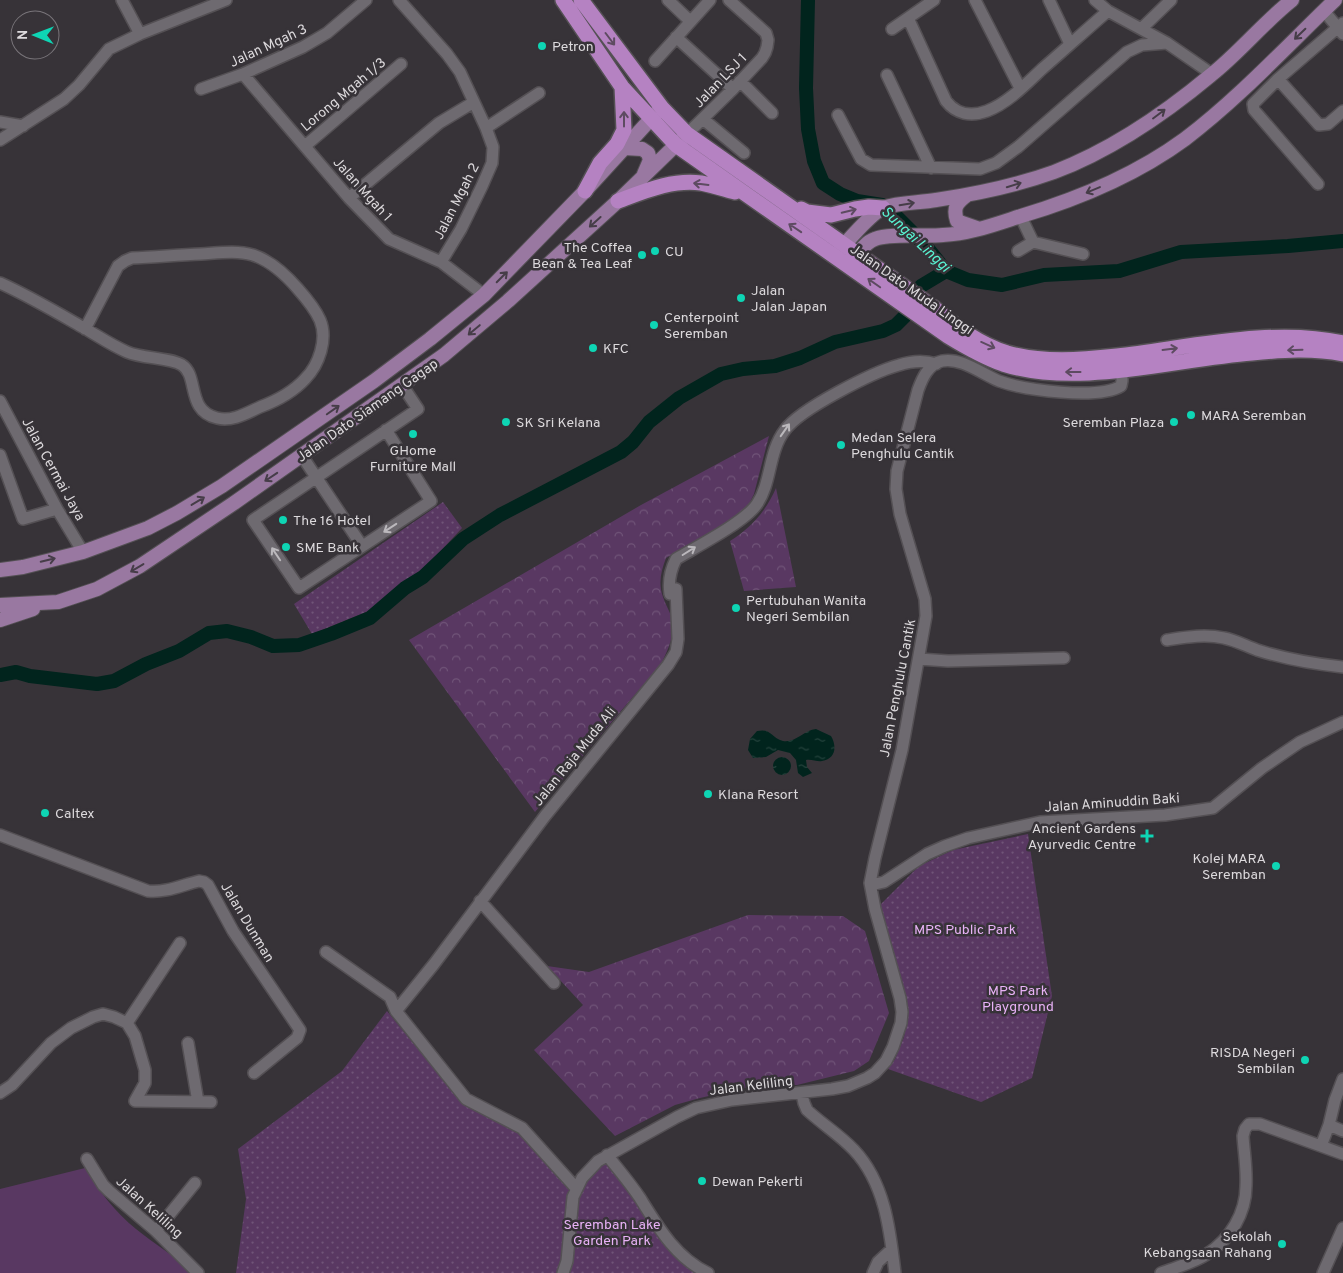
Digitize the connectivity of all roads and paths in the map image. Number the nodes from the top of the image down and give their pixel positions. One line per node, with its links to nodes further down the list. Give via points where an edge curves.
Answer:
1 (122, 0): 24 (street)
2 (225, 0): 24 (street)
3 (366, 0): 30 (street, Jalan Mgah 3, via 327,33 304,47)
4 (399, 0): 39 (street, Jalan Mgah 2, via 447,54 460,72)
5 (563, 0): 35 (highway, Jalan Dato Muda Linggi)
6 (581, 0): 41 (highway, Jalan Dato Muda Linggi, one-way to 41)
7 (668, 0): 20 (street)
8 (710, 0): 20 (street)
9 (729, 0): 34 (street, Jalan LSJ 1, via 766,34 768,40 765,54)
10 (933, 0): 19 (street)
11 (975, 0): 36 (street)
12 (1049, 0): 27 (street)
13 (1095, 0): 17 (street)
14 (1171, 0): 23 (street)
15 (1292, 0): 31 (main road)
16 (1335, 0): 18 (main road)
17 (1108, 11): 23 (street); 27 (street)
18 (1324, 11): 21 (street); 63 (main road, one-way to 63, via 1239,93 1184,139 1137,170)
19 (908, 18): 22 (street); 36 (street, via 952,109 968,113 987,110)
20 (690, 21): 25 (street)
21 (1341, 28): 33 (street)
22 (892, 29)
23 (1141, 29): 26 (street)
24 (140, 34): 46 (street, via 109,49 64,99)
25 (676, 37): 28 (street); 34 (street)
26 (1167, 43): 31 (street); 53 (street, via 1142,45 1127,52 996,163 980,169)
27 (1070, 44): 36 (street)
28 (655, 61)
29 (402, 64): 50 (street, Lorong Mgah 1/3)
30 (244, 74): 37 (street, Jalan Mgah 3); 50 (street, Jalan Mgah 1)
31 (1212, 74): 57 (main road, one-way to 31, via 1010,186 1096,154 1136,132)
32 (887, 75): 53 (street)
33 (1278, 79): 40 (street, via 1319,125 1328,124); 55 (street, via 1253,104 1254,110)
34 (737, 85): 42 (street); 44 (street, Jalan LSJ 1)
35 (622, 87): 41 (highway, Jalan Dato Muda Linggi); 56 (highway, one-way to 35, via 624,130)
36 (1020, 88)
37 (201, 89)
38 (539, 92): 47 (street)
39 (474, 102): 47 (street, Jalan Mgah 2); 59 (street, via 444,120)
40 (1343, 111)
41 (656, 113): 48 (highway, Jalan Dato Muda Linggi); 51 (main road, Jalan Dato Siamang Gagap)
42 (772, 113)
43 (838, 116): 53 (street, via 861,159 871,165)
44 (703, 119): 48 (street, Jalan LSJ 1); 52 (street)
45 (0, 122): 46 (street)
46 (23, 126): 49 (street)
47 (486, 128): 70 (street, Jalan Mgah 2, via 492,147 492,163 461,229)
48 (682, 139): 54 (main road, Jalan Dato Siamang Gagap); 58 (highway, Jalan Dato Muda Linggi); 61 (highway, Jalan Dato Muda Linggi)
49 (0, 140)
50 (305, 146): 59 (street, Jalan Mgah 1)
51 (624, 148): 54 (main road, via 642,149 648,153 650,160); 56 (main road, Jalan Dato Siamang Gagap)
52 (744, 153)
53 (930, 168)
54 (643, 177): 60 (main road, Jalan Dato Siamang Gagap)
55 (1318, 184)
56 (585, 191): 72 (main road, Jalan Dato Siamang Gagap, one-way to 56)
57 (966, 195): 62 (main road, one-way to 57); 64 (main road, via 955,207 957,221)
58 (748, 196): 60 (highway, one-way to 60, via 699,183 677,183); 66 (highway, Jalan Dato Muda Linggi, one-way to 58)
59 (349, 198): 70 (street, Jalan Mgah 1, via 389,239)
60 (618, 200): 78 (main road, Jalan Dato Siamang Gagap, one-way to 78, via 488,318)
61 (786, 203): 62 (highway, one-way to 62, via 807,212 831,215 869,207); 66 (highway, Jalan Dato Muda Linggi)
62 (883, 208): 66 (main road)
63 (1020, 216): 64 (main road); 65 (street)
64 (978, 228): 69 (main road, via 945,235 884,236 873,239)
65 (1033, 242): 67 (street); 68 (street)
66 (840, 250): 69 (highway, Jalan Dato Muda Linggi)
67 (1018, 251)
68 (1083, 254)
69 (854, 260): 76 (highway, Jalan Dato Muda Linggi, via 930,313 966,348 1004,364 1053,372 1089,372)
70 (441, 262): 72 (street, Jalan Mgah 1)
71 (0, 283): 73 (street)
72 (484, 295): 86 (main road, Jalan Dato Siamang Gagap, one-way to 72, via 148,528 222,486 403,360)
73 (85, 328): 73 (street, via 118,266 125,261 235,252 254,255 272,264 288,278 320,319 323,334 321,350 305,380 266,405 226,419 215,418 196,402 187,369 180,364 130,353 108,344)
74 (1343, 343): 76 (highway, Jalan Dato Muda Linggi, one-way to 74, via 1241,340 1305,338)
75 (1343, 354): 76 (highway, Jalan Dato Muda Linggi, one-way to 76, via 1274,351)
76 (1122, 362): 77 (street, via 1121,386 1111,391 1046,392 1013,386 948,360)
77 (936, 364): 95 (street, Jalan Penghulu Cantik, via 923,378 918,390 897,472 896,489 900,514 925,599 926,616); 100 (street, Jalan Raja Muda Ali, one-way to 77, via 544,816 668,665 676,652 678,639 676,589 672,588 670,592 668,583 671,568 676,559 742,520 757,505 775,448 795,418 879,372 910,362)
78 (402, 385): 80 (street, via 418,409); 82 (main road, Jalan Dato Siamang Gagap)
79 (0, 401): 84 (street, Jalan Cermai Jaya)
80 (386, 430): 83 (street); 85 (street, one-way to 85, via 431,501)
81 (0, 455): 84 (street, via 24,519)
82 (302, 456): 83 (street); 90 (main road, Jalan Dato Siamang Gagap, one-way to 90, via 140,566 97,589)
83 (316, 478): 85 (street); 85 (street, one-way to 83, via 299,588 254,520)
84 (57, 509): 86 (street, Jalan Cermai Jaya)
85 (362, 546)
86 (83, 552): 88 (main road, Jalan Dato Siamang Gagap, one-way to 86)
87 (0, 561): 88 (main road)
88 (22, 567): 89 (main road, Jalan Dato Siamang Gagap)
89 (0, 570)
90 (58, 602): 91 (main road, Jalan Dato Siamang Gagap); 92 (main road)
91 (0, 605)
92 (0, 620)
93 (1168, 640): 96 (street, via 1199,635 1226,638 1290,659)
94 (1064, 658): 95 (street)
95 (919, 659): 99 (street, Jalan Penghulu Cantik)
96 (1343, 667)
97 (1343, 722): 99 (street, Jalan Aminuddin Baki, via 1300,742 1213,808 1165,815 1040,822 968,838 927,854 884,882)
98 (0, 835): 107 (street, Jalan Dunman, via 148,891 165,891 199,881 208,885 233,932 300,1030 297,1038)
99 (871, 885): 110 (street, Jalan Penghulu Cantik, via 900,998 899,1033 886,1061 876,1073 848,1086)
100 (480, 901): 103 (street); 104 (street, Jalan Raja Muda Ali)
101 (180, 943): 105 (street)
102 (326, 952): 104 (street, via 390,998)
103 (554, 983)
104 (396, 1011): 120 (street, via 466,1099 522,1128)
105 (127, 1023): 109 (street, via 103,1014 71,1028); 111 (street, via 135,1036 145,1070 144,1083 136,1101)
106 (188, 1043): 111 (street)
107 (254, 1073)
108 (1343, 1079): 113 (street)
109 (0, 1093)
110 (802, 1094): 117 (street, Jalan Keliling, via 732,1100 696,1108); 123 (street, Jalan Keliling, via 807,1110 854,1150 870,1170 882,1200)
111 (198, 1102): 112 (street)
112 (211, 1102)
113 (1329, 1125): 114 (street); 115 (street)
114 (1343, 1131)
115 (1321, 1146): 116 (street); 129 (street, via 1260,1124 1249,1124 1243,1136 1244,1206 1237,1222 1209,1253)
116 (1343, 1154)
117 (607, 1155): 120 (street, Jalan Keliling, via 589,1169); 126 (street, via 672,1245)
118 (87, 1159): 122 (street, Jalan Keliling, via 103,1185)
119 (195, 1183): 122 (street)
120 (576, 1188): 125 (street, Jalan Keliling)
121 (1343, 1228): 130 (street)
122 (156, 1231): 124 (street, Jalan Keliling)
123 (892, 1249): 127 (street, via 878,1262); 128 (street, Jalan Keliling)
124 (198, 1273)
125 (563, 1273)
126 (708, 1273)
127 (873, 1273)
128 (895, 1273)
129 (1161, 1273)
130 (1323, 1273)

